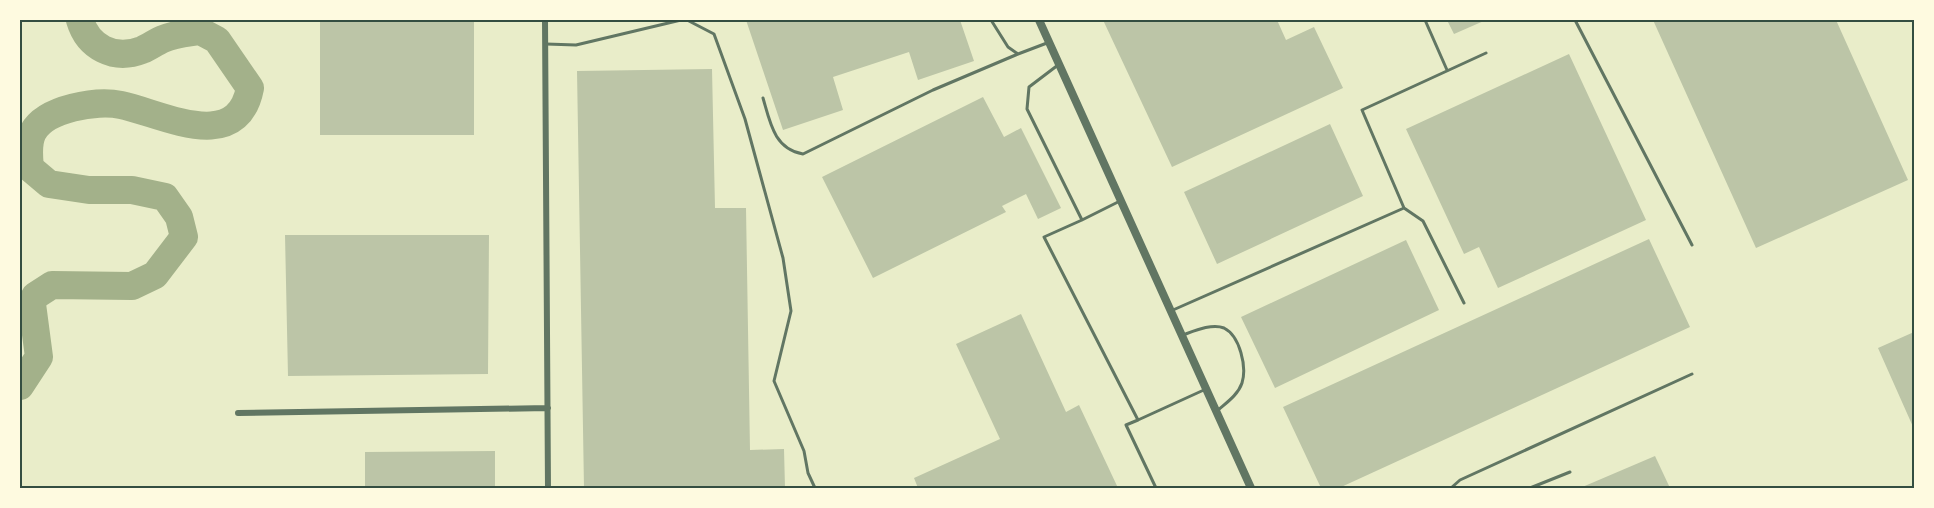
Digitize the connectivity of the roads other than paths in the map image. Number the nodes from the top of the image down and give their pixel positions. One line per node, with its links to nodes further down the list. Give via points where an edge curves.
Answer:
1 (545, 20): 9 (street)
2 (681, 20): 9 (lane, via 576,45)
3 (687, 20): 30 (lane, via 714,34 745,119 783,258 791,310 774,381 804,451)
4 (991, 20): 11 (lane)
5 (1039, 20): 8 (street)
6 (1425, 20): 13 (lane)
7 (1575, 20): 18 (lane)
8 (1048, 42): 11 (lane); 12 (street)
9 (546, 44): 24 (street)
10 (1486, 53): 13 (lane)
11 (1018, 54): 14 (lane, via 933,90 803,154 788,150 778,140)
12 (1060, 64): 15 (street); 17 (lane, via 1029,87 1027,109)
13 (1447, 70): 16 (lane, via 1362,110)
14 (763, 98)
15 (1122, 200): 17 (lane); 20 (street)
16 (1404, 208): 19 (lane, via 1423,222); 20 (lane)
17 (1082, 220): 27 (lane, via 1044,237)
18 (1692, 245)
19 (1464, 303)
20 (1172, 311): 21 (street)
21 (1183, 335): 23 (street); 25 (lane, via 1214,327 1224,328 1235,339 1244,368 1242,383)
22 (1692, 374): 33 (lane, via 1460,480)
23 (1206, 389): 25 (street); 27 (lane)
24 (548, 408): 26 (street); 29 (street)
25 (1216, 412): 32 (street)
26 (237, 413)
27 (1138, 420): 31 (lane, via 1126,425)
28 (1570, 472): 34 (lane)
29 (548, 489)
30 (815, 489)
31 (1156, 489)
32 (1251, 489)
33 (1451, 489)
34 (1530, 489)

